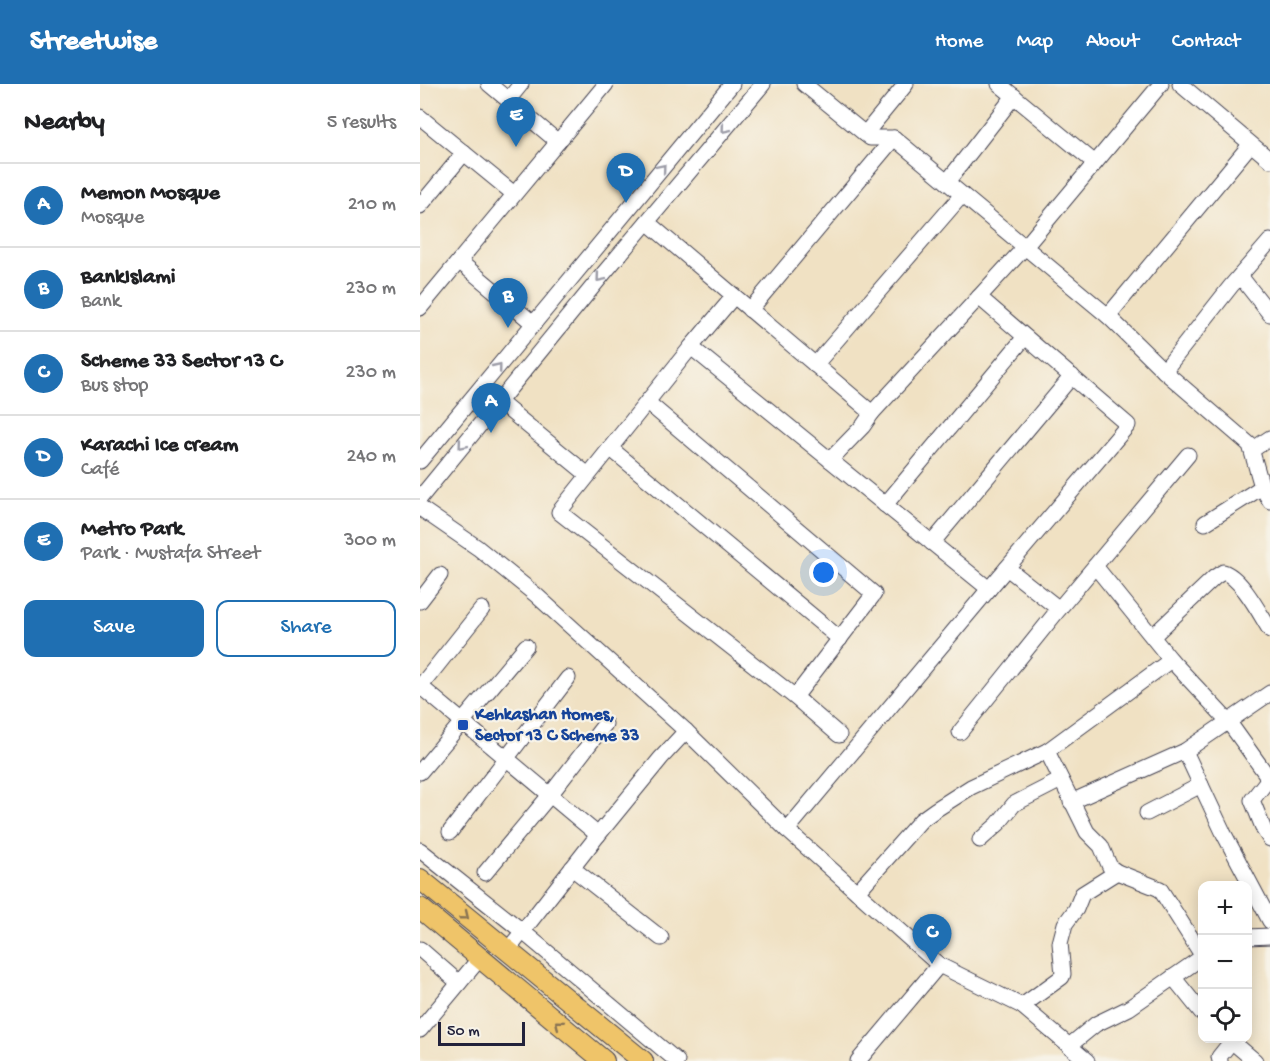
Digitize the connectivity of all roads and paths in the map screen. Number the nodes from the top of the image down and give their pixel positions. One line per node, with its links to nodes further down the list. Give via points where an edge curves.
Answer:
1 (489, 84): 12 (street)
2 (521, 84): 12 (street)
3 (606, 84): 16 (street)
4 (732, 84): 36 (street, one-way to 4)
5 (763, 84): 25 (street, one-way to 25)
6 (804, 84): 14 (street)
7 (906, 84): 14 (street)
8 (999, 84): 11 (street)
9 (1161, 84): 20 (street)
10 (1180, 84): 17 (street)
11 (1014, 96): 20 (street); 21 (street)
12 (508, 100): 16 (street)
13 (420, 117): 18 (street)
14 (865, 134): 15 (street, via 870,138)
15 (894, 138): 21 (street); 33 (street)
16 (558, 142): 22 (street)
17 (1250, 145): 19 (street); 35 (street)
18 (464, 153): 22 (street); 24 (street)
19 (1270, 160)
20 (1095, 163): 27 (street)
21 (947, 182): 23 (street)
22 (514, 194): 28 (street)
23 (962, 195): 27 (street); 39 (street)
24 (420, 207)
25 (646, 222): 30 (street); 42 (street, one-way to 42)
26 (1270, 241): 29 (street)
27 (1025, 247): 31 (street); 35 (street)
28 (459, 261): 32 (street); 36 (street)
29 (1240, 276): 34 (street); 40 (street)
30 (734, 296): 33 (street); 38 (street)
31 (979, 297): 37 (street); 44 (street)
32 (420, 308)
33 (750, 310): 39 (street)
34 (1270, 314)
35 (1108, 316): 40 (street)
36 (534, 324): 50 (street, one-way to 36)
37 (1025, 337): 41 (street); 55 (street)
38 (691, 347): 43 (street); 49 (street)
39 (815, 365): 44 (street)
40 (1164, 371): 47 (street, via 1242,436)
41 (1071, 376): 58 (street); 60 (street, via 1128,425)
42 (498, 401): 51 (street); 53 (street, one-way to 53)
43 (647, 402): 46 (street); 68 (street, via 874,594)
44 (872, 413): 49 (street)
45 (1270, 438): 47 (street)
46 (610, 448): 51 (street); 68 (street)
47 (1252, 450): 52 (street)
48 (1188, 455): 59 (street)
49 (830, 460): 55 (street)
50 (420, 461)
51 (588, 476): 74 (street, via 559,512)
52 (1262, 487): 54 (street); 57 (street)
53 (420, 498)
54 (1270, 501)
55 (885, 505): 58 (street)
56 (420, 508): 78 (street, via 536,595)
57 (1205, 523)
58 (932, 543): 62 (street)
59 (1095, 566): 65 (street); 67 (street)
60 (1007, 568): 62 (street); 65 (street)
61 (440, 574): 63 (street)
62 (989, 589): 90 (street)
63 (420, 602)
64 (482, 609): 72 (street)
65 (1059, 609): 79 (street)
66 (1270, 630): 67 (street, via 1253,603 1223,572)
67 (1153, 636): 70 (street)
68 (840, 639): 74 (street)
69 (526, 646): 75 (street)
70 (1171, 660): 76 (street); 81 (street)
71 (568, 678): 83 (street)
72 (420, 686): 75 (street)
73 (1270, 693): 76 (street)
74 (795, 697): 80 (street)
75 (462, 721): 83 (street); 84 (street)
76 (1228, 721): 82 (street); 93 (street, via 1266,774 1267,781 1252,801)
77 (604, 724): 87 (street)
78 (686, 731): 90 (street); 92 (street)
79 (960, 732)
80 (838, 735)
81 (1047, 751): 85 (street); 100 (street, via 971,787 935,810 917,824)
82 (1185, 751): 86 (street); 88 (street)
83 (507, 758): 87 (street); 91 (street)
84 (420, 772)
85 (1060, 780): 88 (street); 94 (street, via 1014,804)
86 (1201, 785): 89 (street); 102 (street)
87 (550, 795): 92 (street); 98 (street)
88 (1071, 802): 97 (street, via 1087,832 1101,846 1108,864)
89 (1147, 813)
90 (787, 830): 100 (street)
91 (450, 832)
92 (598, 835): 96 (street)
93 (1270, 839)
94 (980, 840)
95 (420, 850): 103 (street)
96 (572, 868): 103 (street); 106 (street)
97 (1117, 872): 107 (street, via 1160,889); 115 (street, via 1082,894 1065,924 1060,943 1062,977)
98 (485, 873)
99 (420, 879): 109 (main road, one-way to 109)
100 (857, 892): 112 (street)
101 (420, 908): 110 (main road)
102 (1270, 921)
103 (522, 932): 109 (street); 123 (street)
104 (1270, 936): 105 (street)
105 (1252, 937)
106 (661, 938)
107 (1198, 944)
108 (420, 949): 114 (street)
109 (508, 950): 122 (main road)
110 (480, 958): 114 (street); 121 (main road, one-way to 110)
111 (1198, 960): 113 (street)
112 (939, 965): 115 (street); 124 (street)
113 (1173, 977): 116 (street); 120 (street, via 1129,1008 1096,1024)
114 (459, 982): 117 (street)
115 (1022, 1006): 120 (street)
116 (1198, 1007)
117 (420, 1030)
118 (1227, 1043): 126 (street)
119 (1233, 1043): 127 (street)
120 (1069, 1046): 125 (street)
121 (604, 1061)
122 (643, 1061)
123 (677, 1061)
124 (858, 1061)
125 (1087, 1061)
126 (1220, 1061)
127 (1255, 1061)

